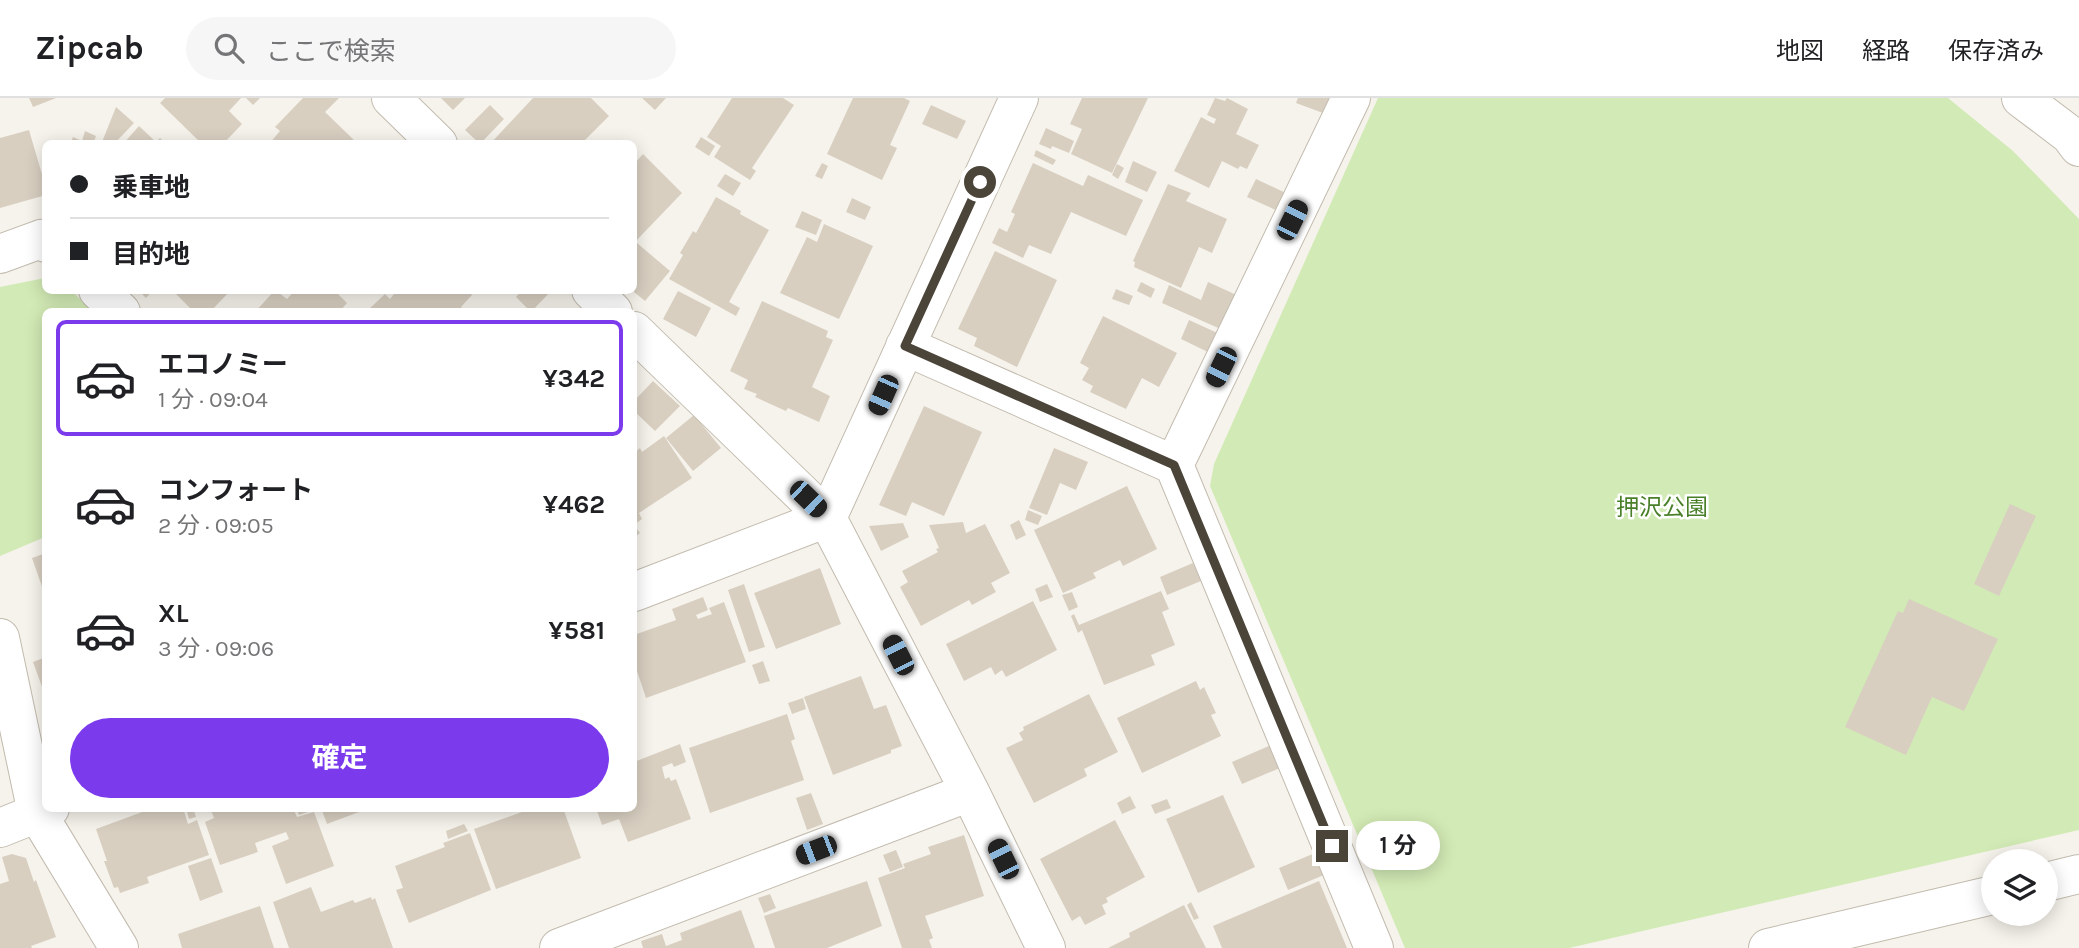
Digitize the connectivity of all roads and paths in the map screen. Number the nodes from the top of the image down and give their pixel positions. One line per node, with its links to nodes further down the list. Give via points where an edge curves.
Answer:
1 (391, 98): 6 (street)
2 (1351, 98): 15 (street)
3 (2021, 98): 5 (street)
4 (1005, 102): 14 (street)
5 (2076, 138)
6 (434, 140)
7 (42, 240): 8 (street)
8 (0, 254)
9 (101, 294): 11 (street)
10 (595, 294): 12 (street)
11 (117, 308)
12 (609, 308)
13 (637, 334): 16 (street)
14 (905, 346): 15 (street); 16 (street)
15 (1174, 465): 30 (street)
16 (827, 518): 17 (street); 19 (street)
17 (637, 591)
18 (0, 638): 20 (street)
19 (970, 792): 28 (street); 29 (street)
20 (42, 803)
21 (42, 812): 23 (street)
22 (45, 812): 27 (street)
23 (0, 828)
24 (2079, 874): 25 (street)
25 (2058, 879)
26 (1981, 898): 31 (street)
27 (119, 948)
28 (559, 948)
29 (1046, 948)
30 (1374, 948)
31 (1768, 948)

